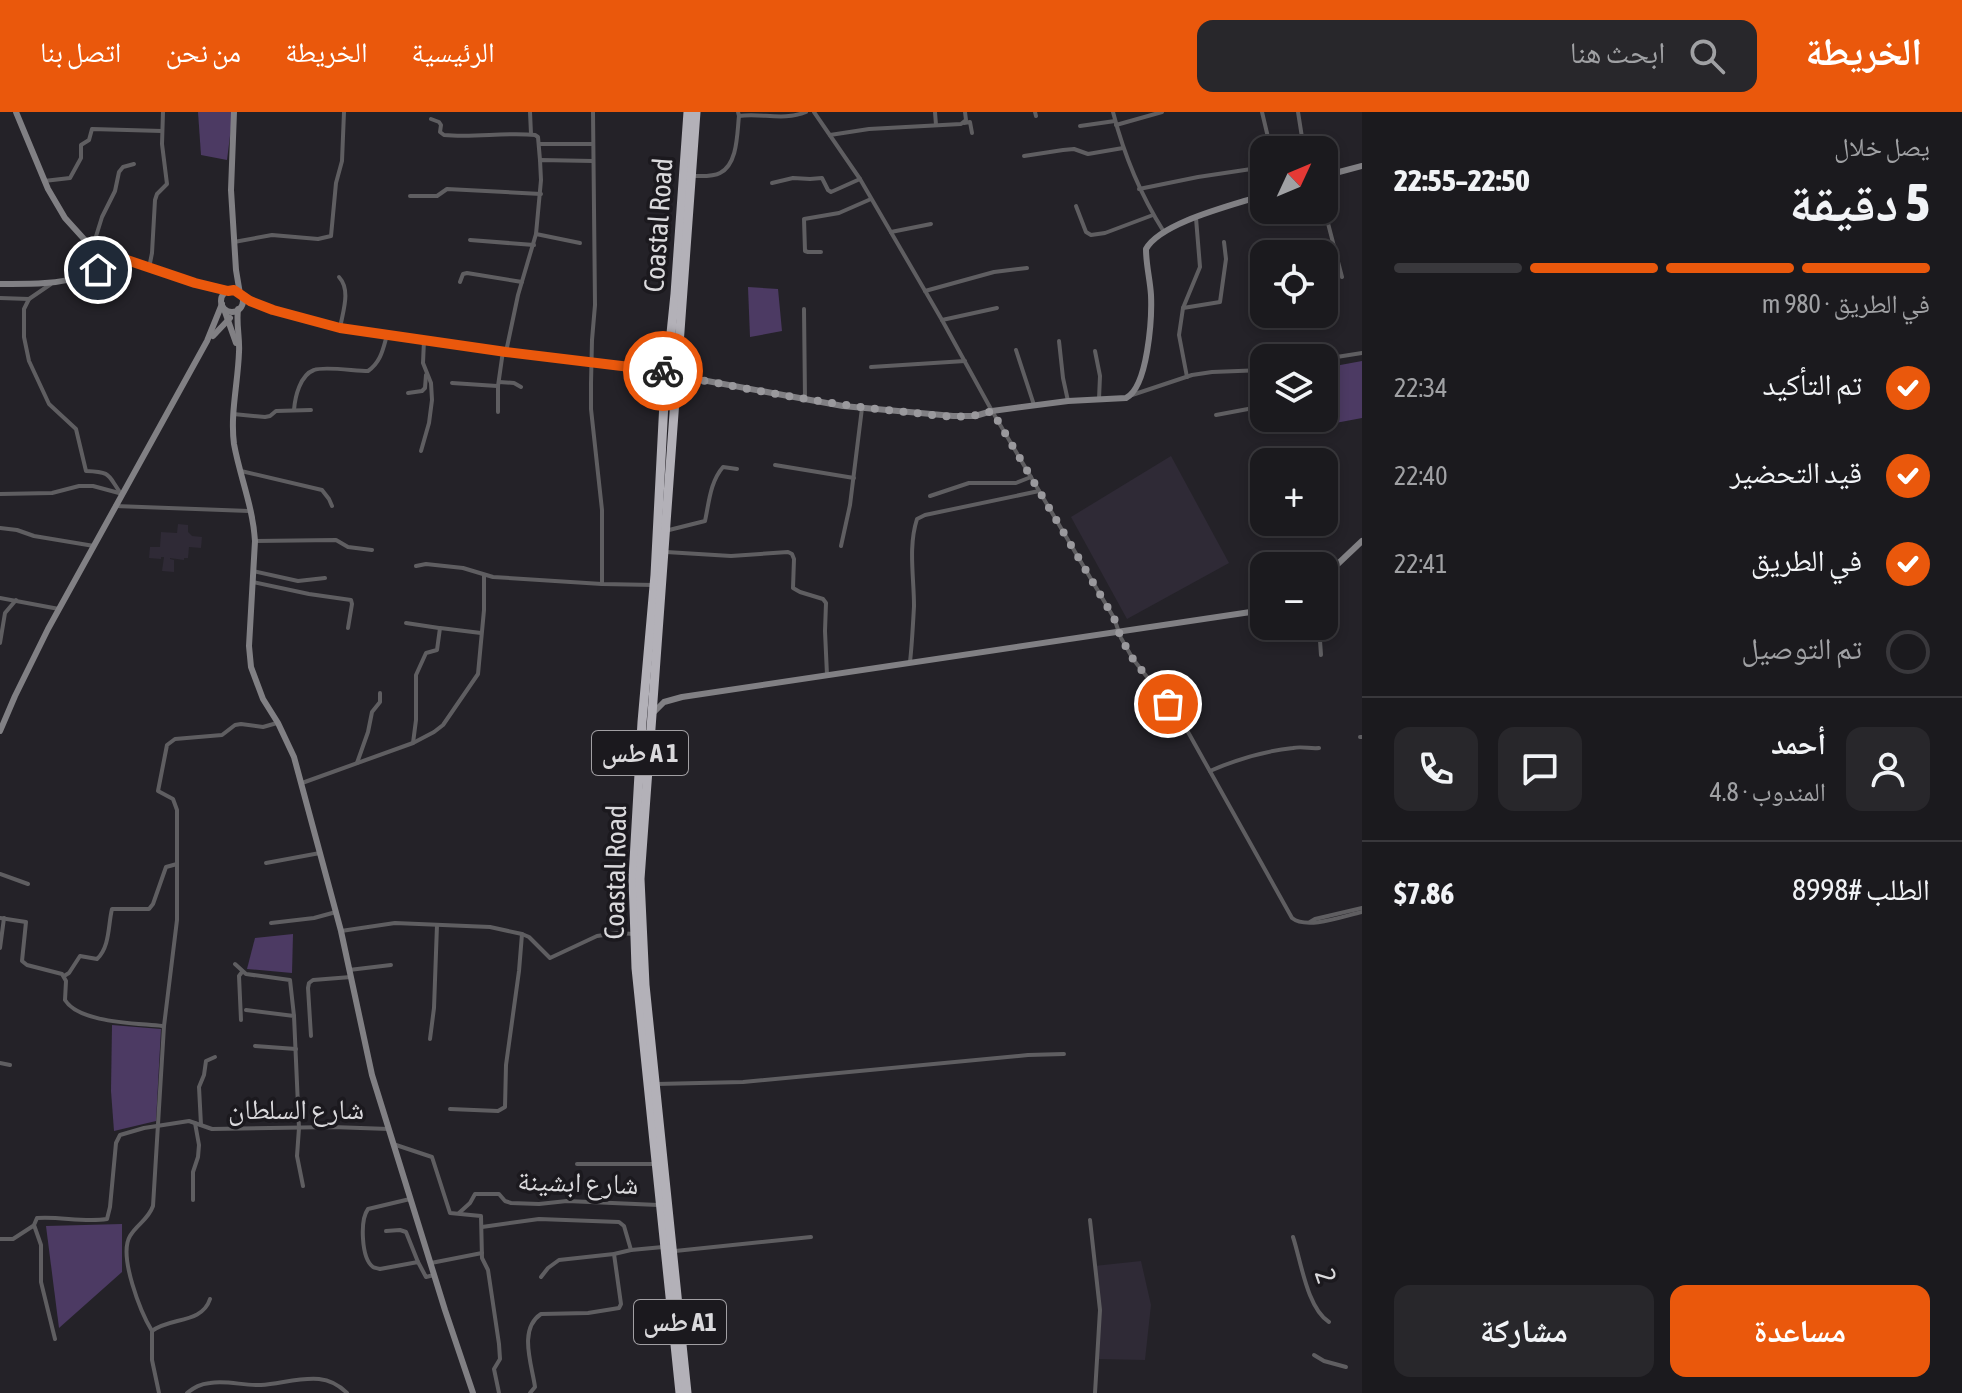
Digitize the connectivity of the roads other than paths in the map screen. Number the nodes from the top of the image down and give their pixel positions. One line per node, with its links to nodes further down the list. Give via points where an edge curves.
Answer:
1 (16, 112): 41 (street)
2 (163, 112): 23 (street)
3 (234, 112): 58 (street)
4 (344, 112): 58 (street, via 330,237 272,235)
5 (530, 112): 25 (street)
6 (593, 112): 30 (street)
7 (688, 112): 48 (highway, Coastal Road / طس A 1)
8 (696, 112): 39 (highway, Coastal Road / طس A 1)
9 (806, 112): 17 (street, via 790,117)
10 (814, 112): 26 (street)
11 (935, 112): 21 (street)
12 (965, 112): 19 (street)
13 (1113, 112): 20 (street)
14 (1162, 112): 20 (street)
15 (1262, 112): 27 (street)
16 (1298, 112): 28 (street)
17 (738, 114): 39 (street, via 729,164 718,174)
18 (431, 119): 25 (street, via 439,122 444,135)
19 (964, 123): 21 (street); 24 (street, via 970,122)
20 (1116, 123): 22 (street); 31 (street)
21 (936, 125): 26 (street)
22 (1080, 126)
23 (162, 131): 41 (street, via 92,129 70,178); 65 (street, via 167,184 155,200)
24 (972, 133)
25 (531, 134): 29 (street)
26 (829, 135): 40 (street)
27 (1268, 136)
28 (1302, 136)
29 (539, 144): 30 (street); 33 (street)
30 (593, 144): 34 (street)
31 (1123, 148): 32 (street); 43 (street)
32 (1024, 156)
33 (540, 160): 34 (street); 44 (street)
34 (594, 161): 101 (street, via 595,305)
35 (134, 164): 62 (street, via 119,172)
36 (1362, 166): 38 (street)
37 (1250, 169): 43 (street)
38 (1338, 172)
39 (691, 176): 48 (highway, Coastal Road / طس A 1)
40 (860, 179): 42 (street, via 831,192 822,178); 46 (street)
41 (44, 181): 62 (street, via 65,218)
42 (772, 183)
43 (1139, 189): 50 (street)
44 (541, 194): 45 (street, via 447,189 437,196); 56 (street)
45 (410, 196)
46 (871, 199): 54 (street); 63 (street, via 839,213 804,219 805,251)
47 (1250, 200): 51 (street)
48 (685, 206): 93 (highway, Coastal Road / طس A 1)
49 (1076, 206): 50 (street, via 1091,235)
50 (1153, 215): 55 (street)
51 (1196, 218): 55 (street); 82 (street, via 1200,267)
52 (931, 224): 54 (street)
53 (1328, 224): 69 (street)
54 (891, 232): 76 (street)
55 (1164, 232): 112 (street, via 1146,249 1148,344)
56 (536, 234): 60 (street); 61 (street)
57 (470, 240): 61 (street)
58 (234, 242): 67 (street)
59 (1224, 242): 82 (street, via 1220,302)
60 (580, 243)
61 (534, 245): 71 (street)
62 (93, 246): 64 (street)
63 (821, 252)
64 (124, 259): 65 (street); 72 (street)
65 (149, 268): 73 (street)
66 (1027, 268): 76 (street)
67 (236, 270): 75 (street); 77 (street)
68 (339, 277): 88 (street, via 346,291)
69 (1342, 277)
70 (460, 282): 71 (street, via 467,273)
71 (522, 282): 95 (street)
72 (53, 283): 74 (street); 79 (street)
73 (195, 283): 75 (street); 80 (street)
74 (0, 284)
75 (229, 290): 77 (street); 80 (street)
76 (925, 291): 87 (street)
77 (241, 294): 83 (street); 85 (street)
78 (0, 298): 79 (street)
79 (29, 299): 134 (street, via 24,337 41,388 76,429 86,471 106,473)
80 (222, 304): 83 (street, via 228,311); 86 (street); 91 (street)
81 (997, 308): 87 (street)
82 (1183, 308): 107 (street, via 1179,335)
83 (238, 309): 85 (street); 86 (street); 98 (street)
84 (804, 309): 113 (street)
85 (273, 310): 88 (street)
86 (227, 320): 91 (street); 98 (street)
87 (942, 320): 100 (street)
88 (340, 328): 89 (street)
89 (387, 335): 90 (street); 120 (street, via 368,371 310,373 298,390)
90 (424, 340): 95 (street); 105 (street)
91 (207, 341): 134 (street)
92 (1059, 341): 115 (street)
93 (674, 346): 103 (highway); 106 (highway, Coastal Road / طس A 1)
94 (1016, 350): 117 (street)
95 (504, 351): 101 (street); 109 (street)
96 (1095, 351): 114 (street)
97 (1362, 353): 99 (street)
98 (239, 357): 124 (street)
99 (1338, 357)
100 (965, 361): 102 (street); 122 (street)
101 (589, 362): 103 (street); 153 (street, via 602,510)
102 (871, 367)
103 (645, 371): 106 (street); 116 (highway, via 659,384)
104 (1250, 372): 107 (street)
105 (427, 373): 111 (street, via 425,388); 126 (street, via 431,412)
106 (679, 376): 113 (street); 116 (highway, Coastal Road / طس A 1); 140 (highway, Coastal Road / طس A 1)
107 (1187, 377): 112 (street)
108 (452, 383): 109 (street)
109 (499, 384): 110 (street); 123 (street)
110 (521, 387)
111 (408, 393)
112 (1132, 395): 114 (street)
113 (805, 399): 118 (street)
114 (1099, 399): 115 (street)
115 (1068, 401): 117 (street)
116 (664, 402): 154 (highway, Coastal Road / طس A 1)
117 (1034, 405): 122 (street)
118 (862, 408): 122 (street, via 953,416); 131 (street)
119 (1250, 409): 125 (street)
120 (294, 410): 121 (street); 124 (street, via 269,417)
121 (311, 410)
122 (992, 411): 130 (street)
123 (498, 412)
124 (233, 414): 129 (street)
125 (1216, 415)
126 (421, 451)
127 (775, 465): 131 (street)
128 (737, 469): 140 (street, via 723,467 718,472 705,521)
129 (241, 471): 137 (street, via 322,490); 138 (street)
130 (1031, 477): 132 (street); 135 (street, via 1016,483 969,483)
131 (854, 478): 144 (street)
132 (1039, 491): 163 (street); 168 (street, via 917,519)
133 (0, 494): 134 (street, via 93,486)
134 (120, 494): 136 (street)
135 (930, 496)
136 (115, 506): 138 (street); 143 (street)
137 (332, 506)
138 (252, 511): 141 (street)
139 (0, 528): 143 (street)
140 (665, 531): 146 (highway, Coastal Road / طس A 1)
141 (255, 541): 145 (street, via 336,540); 149 (street)
142 (1362, 541): 147 (street)
143 (94, 546): 157 (street)
144 (841, 546)
145 (372, 550)
146 (663, 552): 162 (highway, Coastal Road / طس A 1); 169 (street, via 792,554 793,588 826,603)
147 (1338, 564)
148 (416, 566): 150 (street, via 463,568)
149 (253, 571): 151 (street, via 298,581); 152 (street)
150 (484, 575): 153 (street); 164 (street)
151 (325, 578)
152 (253, 582): 160 (street, via 351,600); 174 (street, via 251,667)
153 (602, 584): 154 (street)
154 (654, 585): 162 (highway, Coastal Road / طس A 1)
155 (0, 598): 156 (street)
156 (16, 600): 157 (street); 166 (street, via 5,613)
157 (59, 609): 175 (street)
158 (1250, 612): 163 (street)
159 (406, 623): 161 (street)
160 (348, 628)
161 (440, 628): 164 (street); 176 (street, via 437,650 426,653 416,675)
162 (655, 628): 170 (highway, Coastal Road / طس A 1); 193 (highway, Coastal Road / طس A 1, via 642,722)
163 (1119, 631): 168 (street); 179 (street)
164 (481, 633): 176 (street, via 478,674 440,728)
165 (1320, 640): 167 (street)
166 (0, 643)
167 (1321, 655)
168 (910, 662): 169 (street)
169 (827, 675): 172 (street)
170 (654, 684): 172 (street); 173 (highway, Coastal Road / طس A 1)
171 (380, 693): 178 (street)
172 (672, 699): 173 (street)
173 (651, 716): 212 (highway, Coastal Road / طس A 1, via 640,911)
174 (278, 723): 180 (street); 183 (street, via 235,725 222,735 181,737 167,745 158,791 175,802)
175 (0, 731)
176 (413, 743): 178 (street)
177 (1319, 748): 179 (street, via 1271,752)
178 (357, 763): 180 (street)
179 (1210, 771): 186 (street, via 1292,918 1316,923)
180 (302, 783): 181 (street)
181 (320, 853): 182 (street); 187 (street)
182 (266, 863)
183 (177, 864): 199 (street, via 166,867 149,909 112,909 102,956 80,956); 203 (street, via 177,920)
184 (0, 874): 185 (street)
185 (28, 884)
186 (1362, 910)
187 (336, 912): 189 (street); 191 (street)
188 (2, 918): 194 (street); 199 (street, via 27,923 24,963)
189 (271, 923)
190 (437, 925): 191 (street, via 395,923); 192 (street); 205 (street)
191 (341, 931): 198 (street)
192 (522, 934): 193 (street, via 550,958 597,936); 213 (street, via 505,1107)
193 (634, 934): 220 (highway, Coastal Road / طس A 1)
194 (0, 948)
195 (235, 964): 197 (street)
196 (391, 965): 198 (street)
197 (242, 972): 201 (street, via 290,980); 202 (street)
198 (350, 974): 204 (street, via 309,983); 217 (street)
199 (64, 976): 203 (street, via 65,1000 78,1013)
200 (246, 1010): 201 (street)
201 (294, 1016): 207 (street)
202 (241, 1020)
203 (164, 1026): 215 (street)
204 (311, 1036)
205 (430, 1039)
206 (255, 1046): 207 (street)
207 (296, 1049): 216 (street)
208 (1064, 1054): 212 (street, via 757,1081)
209 (215, 1057): 214 (street, via 206,1061 199,1087)
210 (0, 1063): 211 (street)
211 (10, 1065)
212 (656, 1084): 233 (highway, Coastal Road / طس A 1)
213 (450, 1109)
214 (198, 1124): 215 (street, شارع السلطان); 216 (street, شارع السلطان, via 216,1129); 223 (street)
215 (158, 1126): 227 (street, شارع السلطان, via 117,1138 107,1219 37,1218); 243 (street, via 153,1206 128,1244 129,1275)
216 (299, 1128): 217 (street, شارع السلطان); 221 (street)
217 (389, 1129): 218 (street)
218 (393, 1144): 222 (street); 225 (street, شارع ابشينة, via 432,1157 449,1211)
219 (577, 1164): 220 (street)
220 (656, 1164): 224 (highway, Coastal Road / طس A 1)
221 (303, 1186)
222 (410, 1199): 237 (street, via 368,1209 362,1238 374,1267); 238 (street)
223 (193, 1200)
224 (660, 1205): 225 (street, شارع ابشينة, via 511,1203 499,1194 475,1194); 233 (highway, Coastal Road / طس A 1)
225 (459, 1213): 228 (street, شارع ابشينة, via 480,1215)
226 (1090, 1220): 255 (street, via 1100,1310)
227 (34, 1225): 232 (street, via 13,1239); 244 (street)
228 (482, 1227): 234 (street, شارع ابشينة, via 539,1219 619,1222); 235 (street)
229 (386, 1231): 237 (street, via 406,1232)
230 (811, 1237): 233 (street)
231 (1293, 1237): 242 (street, 2, via 1311,1296)
232 (0, 1239)
233 (669, 1249): 234 (street); 253 (highway, Coastal Road / طس A 1); 254 (highway, Coastal Road / طس A1)
234 (631, 1250): 236 (street)
235 (482, 1253): 238 (street); 251 (street, via 499,1344 494,1369)
236 (614, 1254): 240 (street, via 559,1260); 252 (street, via 619,1308 535,1318 527,1341 535,1387)
237 (418, 1262): 239 (street, via 426,1277)
238 (431, 1263): 239 (street)
239 (434, 1275): 250 (street)
240 (541, 1277)
241 (210, 1299): 243 (street, via 192,1318)
242 (1329, 1322)
243 (152, 1331): 247 (street)
244 (55, 1339)
245 (1314, 1355): 246 (street)
246 (1346, 1367)
247 (159, 1393)
248 (187, 1393): 249 (street, via 210,1383 318,1379)
249 (347, 1393)
250 (473, 1393)
251 (499, 1393)
252 (530, 1393)
253 (680, 1393)
254 (689, 1393)
255 (1095, 1393)

